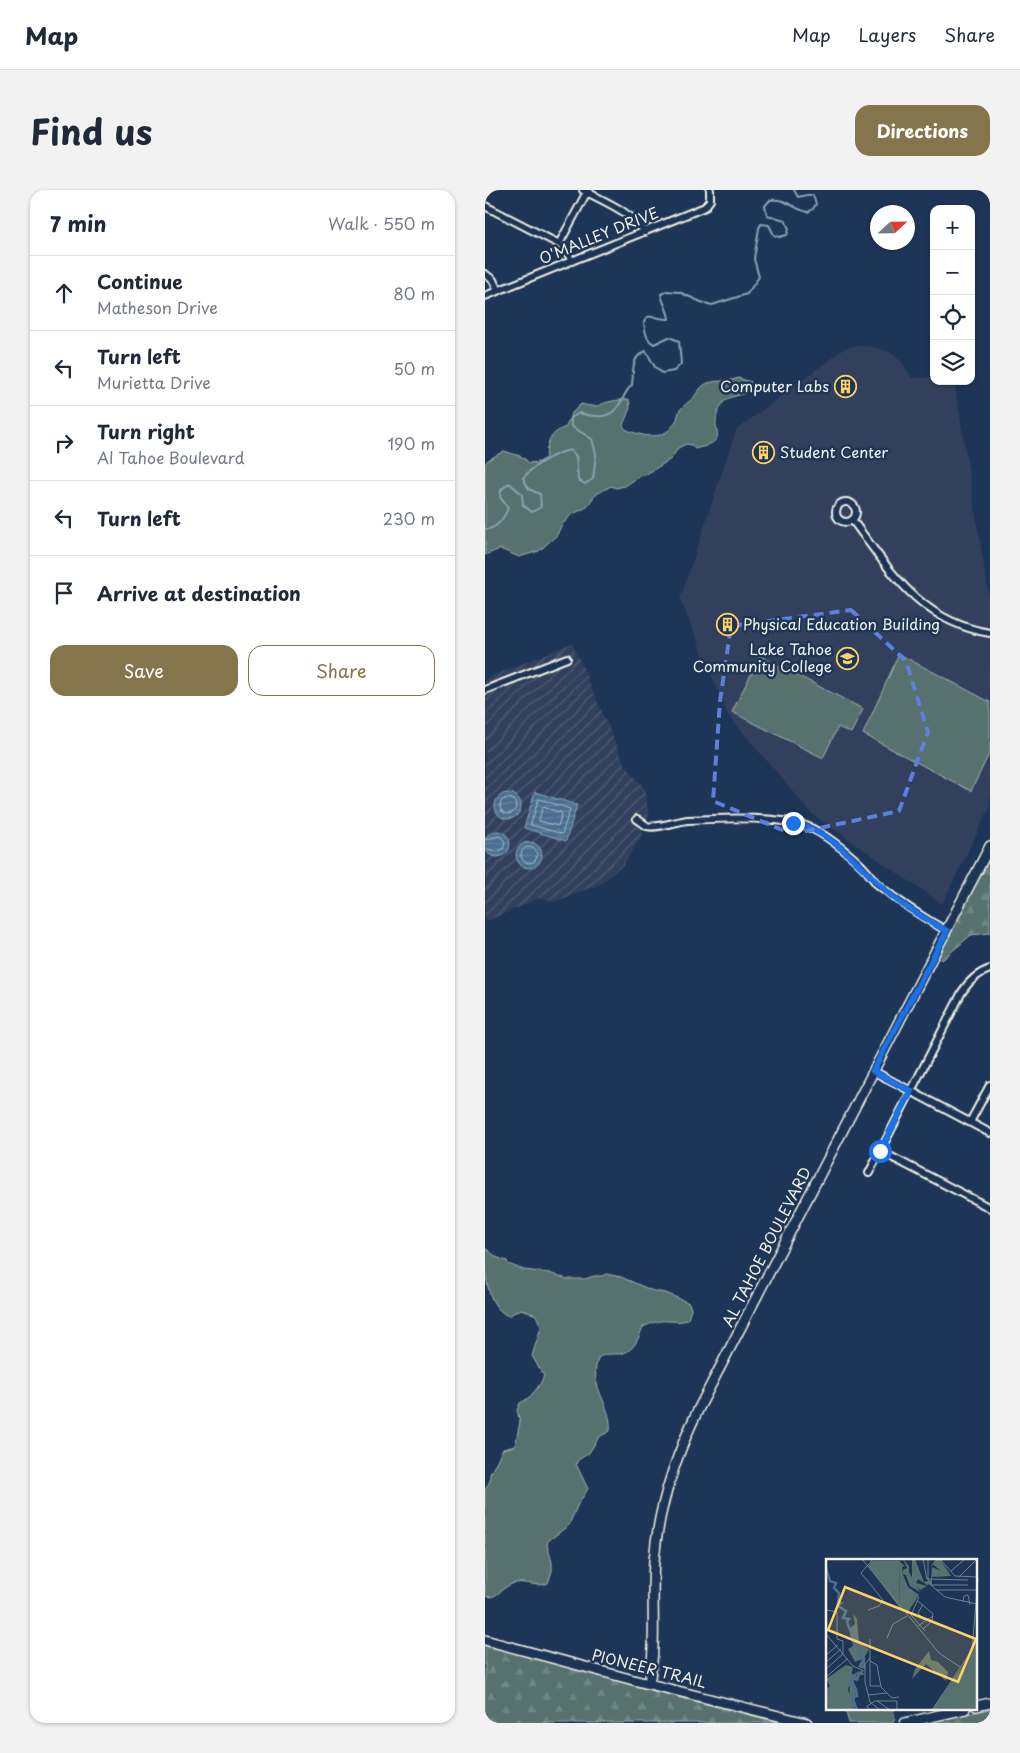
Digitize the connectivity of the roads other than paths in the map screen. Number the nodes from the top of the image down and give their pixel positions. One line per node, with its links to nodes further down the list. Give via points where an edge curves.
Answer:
1 (710, 190): 4 (street, O'MALLEY DRIVE, via 710,200 705,207)
2 (586, 191): 4 (street, via 628,214); 5 (street)
3 (485, 206): 5 (street)
4 (645, 232): 6 (street, O'MALLEY DRIVE)
5 (559, 244): 6 (street)
6 (572, 261): 8 (street, O'MALLEY DRIVE)
7 (485, 274): 8 (street, via 493,280)
8 (498, 291): 9 (street, O'MALLEY DRIVE)
9 (485, 296)
10 (853, 520): 11 (street, via 897,580 921,603 952,621)
11 (990, 634)
12 (567, 658): 13 (street)
13 (485, 690)
14 (637, 820): 16 (street, via 647,826 686,820 749,819 805,826 830,840 896,899)
15 (990, 846): 16 (main road, AL TAHOE BOULEVARD)
16 (947, 931): 18 (main road, AL TAHOE BOULEVARD)
17 (990, 969): 20 (street, via 977,975 962,992)
18 (873, 1071): 20 (street); 27 (main road, AL TAHOE BOULEVARD, via 699,1408 676,1459 657,1538 653,1582 654,1654)
19 (990, 1085): 21 (street)
20 (911, 1091): 21 (street); 23 (street)
21 (971, 1122): 22 (street)
22 (990, 1133)
23 (880, 1151): 24 (street); 25 (street)
24 (869, 1173)
25 (990, 1208)
26 (485, 1640): 27 (main road, PIONEER TRAIL)
27 (649, 1683): 31 (main road, PIONEER TRAIL)
28 (990, 1703): 29 (main road)
29 (977, 1706)
30 (961, 1710): 32 (main road)
31 (807, 1723)
32 (905, 1723)

